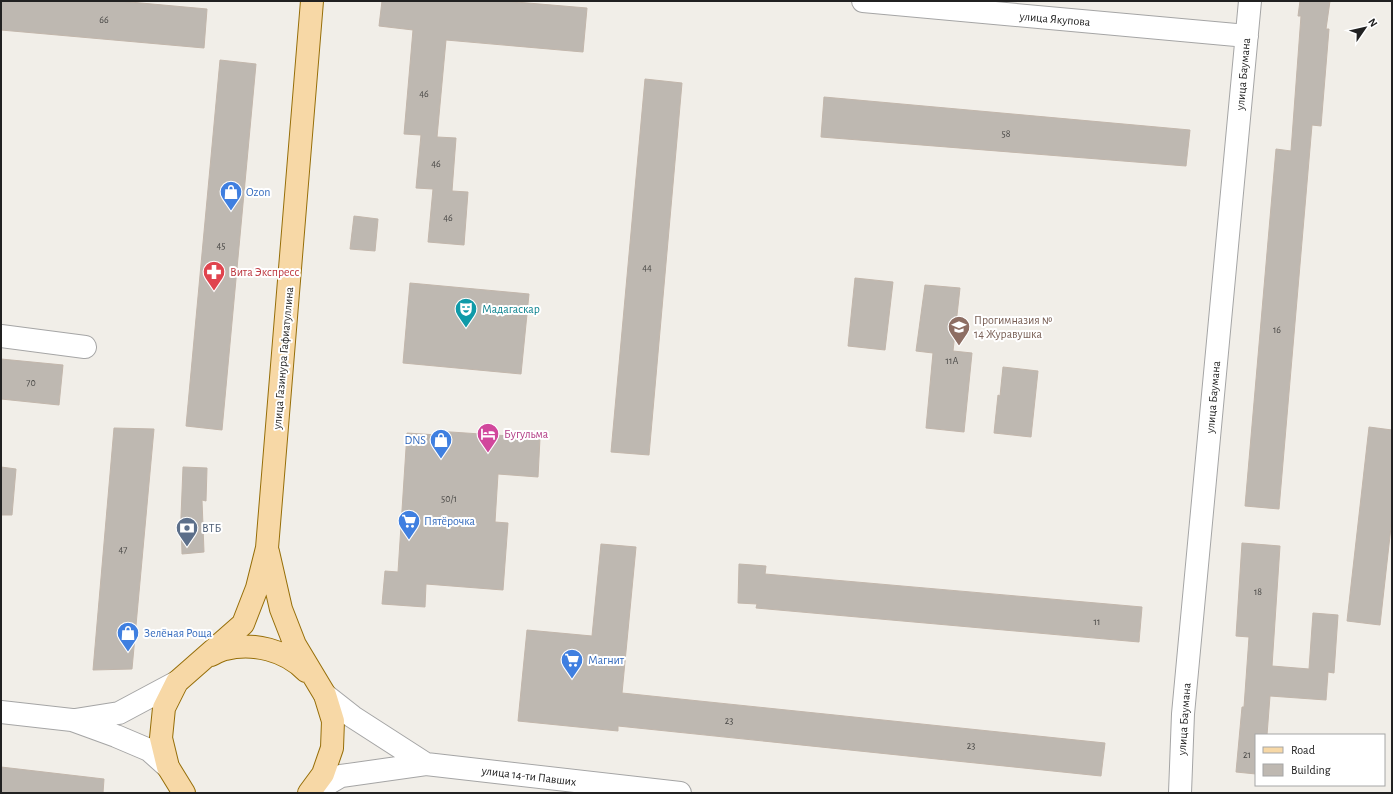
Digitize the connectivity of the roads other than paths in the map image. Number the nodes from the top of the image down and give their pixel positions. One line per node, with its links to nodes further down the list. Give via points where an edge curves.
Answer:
1 (312, 1): 7 (main road, улица Газинура Гафиатуллина)
2 (863, 1): 4 (street, улица Якупова)
3 (1250, 1): 4 (street, улица Баумана)
4 (1247, 36): 18 (street, улица Баумана, via 1183,714)
5 (1, 336): 6 (street)
6 (85, 346)
7 (268, 548): 8 (main road, via 257,588 243,624); 10 (main road, via 281,609 295,646)
8 (206, 656): 9 (main road); 10 (main road, via 225,649 245,646 265,648 296,662)
9 (177, 682): 12 (street, via 118,713); 14 (main road, via 164,708 161,738)
10 (320, 688): 13 (street, via 353,717); 16 (main road, via 333,721 332,748 323,774)
11 (1, 712): 12 (street)
12 (72, 720): 14 (street, via 150,750)
13 (426, 764): 16 (street, via 341,776); 17 (street, улица 14-ти Павших)
14 (168, 767): 15 (main road)
15 (184, 793)
16 (310, 793)
17 (680, 793)
18 (1180, 793)

